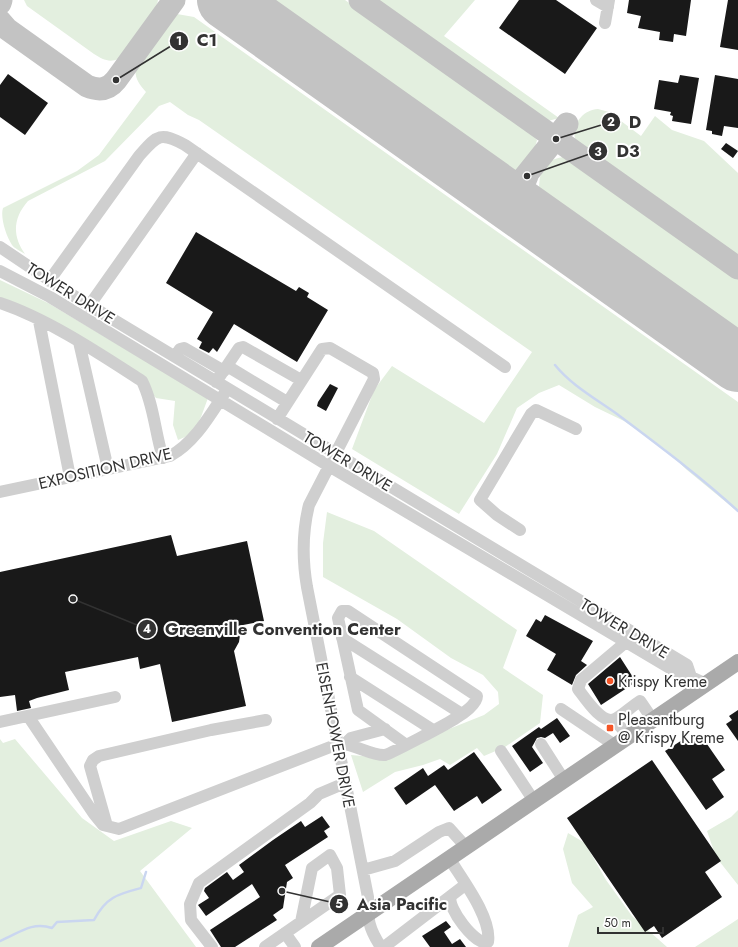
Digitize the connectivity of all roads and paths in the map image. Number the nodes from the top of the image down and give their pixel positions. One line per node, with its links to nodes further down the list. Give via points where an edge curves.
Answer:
1 (596, 0): 2 (street)
2 (608, 3): 3 (street)
3 (605, 23)
4 (197, 153): 7 (street, via 170,137 160,136 152,142 139,156); 9 (street); 13 (street)
5 (0, 247): 7 (street, TOWER DRIVE)
6 (0, 271): 18 (street, TOWER DRIVE, via 50,297)
7 (49, 281): 9 (street, TOWER DRIVE)
8 (0, 303): 10 (street)
9 (89, 306): 12 (street, TOWER DRIVE)
10 (39, 321): 11 (street); 26 (street)
11 (79, 342): 23 (street, via 142,381 148,392); 25 (street)
12 (175, 357): 14 (street, via 180,349 184,348); 16 (street, TOWER DRIVE)
13 (505, 367)
14 (225, 368): 15 (street, via 239,348 243,347); 16 (street); 19 (street)
15 (301, 380): 19 (street); 22 (street, EISENHOWER DRIVE, via 322,350 330,348 373,373 374,379)
16 (216, 382): 17 (street, TOWER DRIVE)
17 (227, 389): 18 (street, EXPOSITION DRIVE); 20 (street, TOWER DRIVE)
18 (220, 401): 23 (street, EXPOSITION DRIVE, via 191,441); 24 (street, TOWER DRIVE)
19 (287, 402): 20 (street)
20 (277, 419): 22 (street, TOWER DRIVE)
21 (576, 429): 28 (street, via 536,410 531,414 480,500)
22 (335, 454): 24 (street, EISENHOWER DRIVE); 33 (street, TOWER DRIVE, via 687,665)
23 (163, 458): 25 (street, EXPOSITION DRIVE)
24 (329, 466): 30 (street, TOWER DRIVE); 46 (street, EISENHOWER DRIVE, via 309,505 304,523 302,548 307,587)
25 (108, 469): 26 (street, EXPOSITION DRIVE)
26 (70, 477): 27 (street, EXPOSITION DRIVE)
27 (0, 492)
28 (520, 530)
29 (342, 638): 32 (street); 37 (street); 37 (street, via 338,618 342,611 348,611 477,696 475,703)
30 (626, 642): 33 (street, TOWER DRIVE, via 680,674); 40 (street, via 581,680 578,689 594,710 607,720)
31 (738, 662): 34 (main road)
32 (350, 677): 43 (street, via 358,710); 44 (street)
33 (691, 677): 34 (street, TOWER DRIVE)
34 (706, 684): 41 (main road)
35 (115, 697): 38 (street)
36 (561, 709): 49 (street)
37 (462, 714): 44 (street)
38 (28, 716): 42 (street); 54 (street, via 94,814)
39 (266, 720): 54 (street, via 99,756 90,766)
40 (614, 720): 41 (street, via 640,701); 45 (street)
41 (654, 720): 45 (main road)
42 (0, 722)
43 (385, 730): 46 (street, via 351,738); 47 (street)
44 (433, 730): 47 (street)
45 (629, 736): 49 (main road)
46 (342, 744): 47 (street, via 385,755); 52 (street, EISENHOWER DRIVE); 54 (street, via 119,830)
47 (405, 744)
48 (542, 744): 51 (street)
49 (616, 746): 51 (main road)
50 (502, 751): 53 (street)
51 (564, 780): 53 (main road)
52 (345, 783): 57 (street, EISENHOWER DRIVE); 63 (street, via 319,794 310,804 199,883 190,904 191,920)
53 (534, 801): 55 (main road)
54 (107, 826)
55 (466, 847): 56 (main road); 57 (street, via 449,828 395,861)
56 (449, 858): 58 (street); 60 (main road)
57 (363, 870): 60 (street, EISENHOWER DRIVE, via 368,897)
58 (465, 885): 59 (street); 59 (street, via 486,920 489,934 486,944 475,941 462,925 450,905)
59 (451, 897): 67 (street)
60 (367, 914): 66 (main road); 67 (street, EISENHOWER DRIVE, via 371,930)
61 (301, 922): 61 (street, via 340,895 337,868 330,855 312,868); 62 (street)
62 (285, 933): 64 (street); 65 (street)
63 (212, 947)
64 (265, 947)
65 (295, 947)
66 (319, 947)
67 (383, 947)

